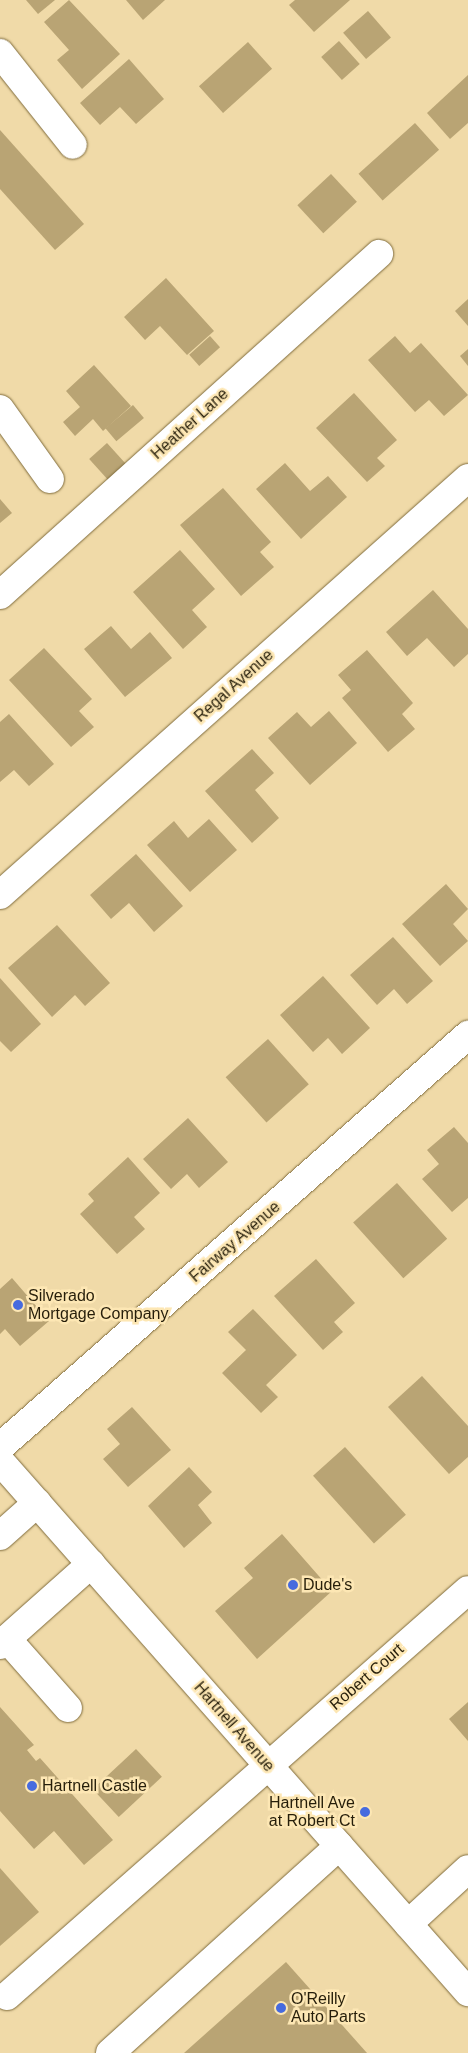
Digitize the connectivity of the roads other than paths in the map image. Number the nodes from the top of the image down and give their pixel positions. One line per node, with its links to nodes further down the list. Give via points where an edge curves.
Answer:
1 (0, 53): 2 (street)
2 (73, 145)
3 (379, 254): 7 (street, Heather Lane)
4 (0, 408): 6 (street)
5 (468, 478): 8 (street, Regal Avenue)
6 (50, 479)
7 (0, 595)
8 (0, 895)
9 (468, 1035): 10 (street, Fairway Avenue)
10 (0, 1446)
11 (0, 1461): 12 (street, Hartnell Avenue)
12 (37, 1503): 13 (street); 14 (street, Hartnell Avenue)
13 (0, 1536)
14 (91, 1564): 16 (street); 18 (street, Hartnell Avenue)
15 (468, 1590): 18 (street, Robert Court)
16 (3, 1642): 17 (street)
17 (68, 1708)
18 (267, 1764): 19 (street, Hartnell Avenue); 23 (street, Robert Court)
19 (339, 1846): 21 (street, Hartnell Avenue); 24 (street)
20 (468, 1870): 21 (street)
21 (408, 1924): 22 (street, Hartnell Avenue)
22 (468, 1992)
23 (7, 1996)
24 (110, 2053)

